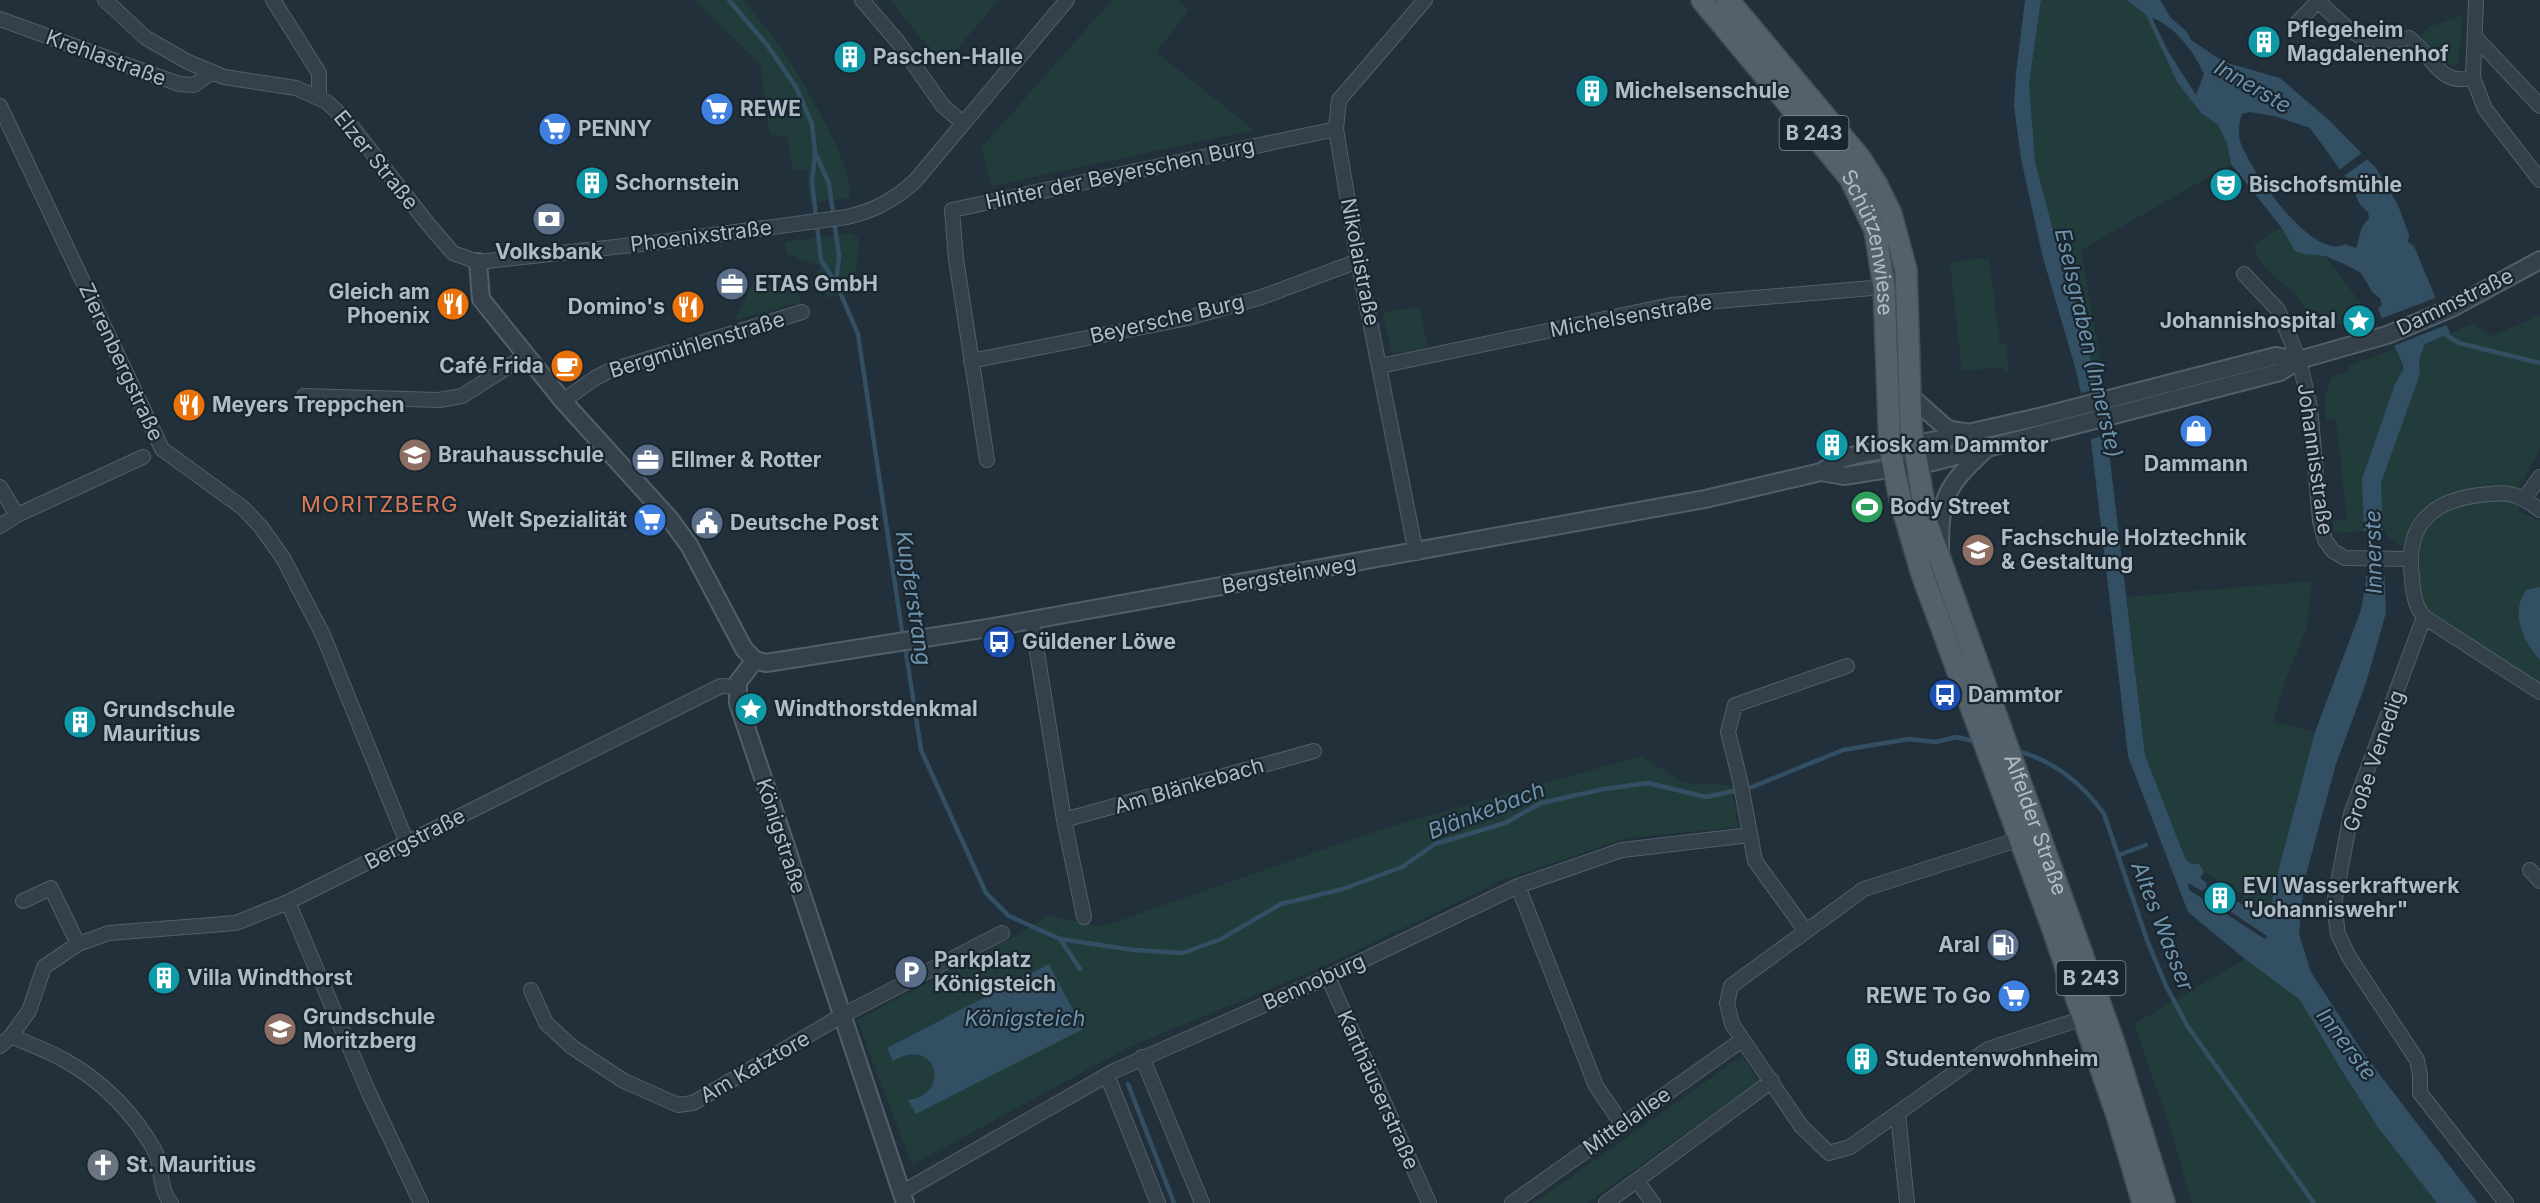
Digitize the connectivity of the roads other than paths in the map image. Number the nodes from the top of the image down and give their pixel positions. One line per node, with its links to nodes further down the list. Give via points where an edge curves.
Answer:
1 (105, 0): 12 (street, Elzer Straße, via 146,38)
2 (273, 0): 14 (street, via 319,73)
3 (862, 0): 17 (street, via 898,42 943,106)
4 (1067, 0): 17 (street, Phoenixstraße)
5 (1425, 0): 18 (street, Nikolaistraße, via 1339,100)
6 (1702, 0): 24 (main road, Schützenwiese / B 243, via 1850,177 1875,230)
7 (1728, 0): 30 (main road, Schützenwiese / B 243, via 1860,158 1884,198 1906,270)
8 (2476, 0): 11 (street)
9 (0, 19): 12 (street, Krehlastraße, via 179,84 194,85)
10 (2297, 23): 13 (street, via 2318,1 2358,38 2387,42 2409,38 2449,78)
11 (2475, 37): 13 (street); 16 (street)
12 (211, 73): 14 (street, Elzer Straße, via 296,88)
13 (2473, 78): 19 (street, via 2485,109)
14 (319, 97): 22 (street, Elzer Straße, via 349,123 453,253)
15 (0, 106): 59 (street, Zierenbergstraße, via 162,449 243,508 283,558 323,635)
16 (2540, 106)
17 (963, 123): 22 (street, Phoenixstraße, via 898,196 847,217)
18 (1336, 129): 21 (street, Nikolaistraße); 28 (street, Hinter der Beyerschen Burg, via 952,210)
19 (2540, 180)
20 (2540, 260): 27 (street, Dammstraße, via 2445,311 2387,335)
21 (1359, 261): 28 (street, Beyersche Burg, via 1262,297 1188,318); 29 (street, Nikolaistraße)
22 (478, 262): 26 (street, via 481,299)
23 (2244, 274): 27 (street, via 2278,310)
24 (1884, 287): 29 (street, Michelsenstraße, via 1671,305); 37 (main road, Schützenwiese / B 243)
25 (802, 312): 32 (street, Bergmühlenstraße, via 609,371)
26 (525, 356): 31 (street, via 462,396 440,400); 32 (street)
27 (2299, 360): 33 (street, Dammstraße, via 2276,356); 34 (street, Dammstraße, via 2280,372); 46 (street, Johannisstraße, via 2310,406 2321,530 2333,551 2350,559)
28 (971, 361): 38 (street)
29 (1380, 366): 45 (street, Nikolaistraße)
30 (1909, 395): 33 (street, via 1950,430); 35 (main road, Schützenwiese / B 243)
31 (304, 396)
32 (563, 401): 50 (street, via 669,518 689,545 739,642)
33 (1969, 433): 35 (street)
34 (1984, 451): 35 (street); 47 (street, via 1963,470 1946,495 1940,518)
35 (1915, 455): 37 (street, Bergsteinweg); 47 (main road, Alfelder Straße / B 243, via 1925,514)
36 (143, 457): 43 (street)
37 (1892, 458): 45 (street, Bergsteinweg, via 1844,476 1821,472 1705,499); 54 (main road, Alfelder Straße / B 243, via 1922,574)
38 (987, 460)
39 (2540, 477): 41 (street)
40 (0, 487): 43 (street)
41 (2524, 499): 42 (street); 46 (street, via 2499,493 2446,503 2420,525)
42 (2540, 510)
43 (17, 515): 44 (street)
44 (0, 526)
45 (1416, 553): 49 (street, Bergsteinweg)
46 (2404, 558): 48 (street, via 2416,604)
47 (1940, 561): 54 (main road, Alfelder Straße / B 243)
48 (2424, 617): 53 (street); 94 (street, Große Venedig, via 2351,814 2335,894 2335,919 2349,957 2417,1060 2420,1093)
49 (1032, 621): 50 (street, Bergsteinweg, via 779,663); 56 (street)
50 (755, 660): 52 (street)
51 (1847, 666): 57 (street, via 1735,705 1728,732)
52 (737, 687): 59 (street, Bergstraße, via 721,686); 71 (street, Königstraße, via 748,736)
53 (2540, 692)
54 (1996, 745): 58 (main road, Alfelder Straße / B 243); 93 (main road, Alfelder Straße / B 243, via 2111,1035)
55 (1314, 751): 56 (street, Am Blänkebach)
56 (1064, 820): 65 (street)
57 (1750, 835): 62 (street, Bennoburg, via 1622,850); 66 (street, via 1755,861)
58 (2020, 839): 66 (street, via 1864,889); 72 (main road, Alfelder Straße / B 243)
59 (407, 843): 64 (street, Bergstraße)
60 (2530, 870): 61 (street)
61 (2540, 881)
62 (1518, 886): 69 (street, Bennoburg); 80 (street, via 1596,1086)
63 (23, 901): 68 (street, via 51,888)
64 (288, 902): 68 (street, Bergstraße, via 236,923 109,933); 84 (street)
65 (1084, 917)
66 (1805, 930): 74 (street, via 1731,986 1727,1003 1731,1024)
67 (1002, 933): 71 (street)
68 (78, 944): 73 (street, Bergstraße, via 44,967 29,1011)
69 (1328, 977): 76 (street, Bennoburg); 87 (street, Karthäuserstraße)
70 (531, 990): 71 (street, Am Katztore, via 546,1023 572,1047 624,1081 678,1105 693,1103)
71 (841, 1016): 82 (street, Königstraße)
72 (2084, 1018): 79 (street, via 1988,1049); 92 (main road, Alfelder Straße / B 243)
73 (11, 1036): 75 (street, Bergstraße); 83 (street, via 65,1060 117,1101 143,1130 157,1156 160,1181)
74 (1742, 1040): 78 (street); 80 (street, Mittelallee)
75 (0, 1046)
76 (1142, 1057): 77 (street, Bennoburg); 86 (street)
77 (1107, 1075): 82 (street, Bennoburg); 85 (street)
78 (1772, 1081): 79 (street, via 1801,1126 1829,1153 1850,1147); 81 (street)
79 (1898, 1114): 91 (street)
80 (1622, 1124): 88 (street, Mittelallee)
81 (1637, 1181): 89 (street); 90 (street)
82 (903, 1198)
83 (171, 1203)
84 (421, 1203)
85 (1158, 1203)
86 (1202, 1203)
87 (1428, 1203)
88 (1512, 1203)
89 (1606, 1203)
90 (1653, 1203)
91 (1907, 1203)
92 (2143, 1203)
93 (2164, 1203)
94 (2506, 1203)

